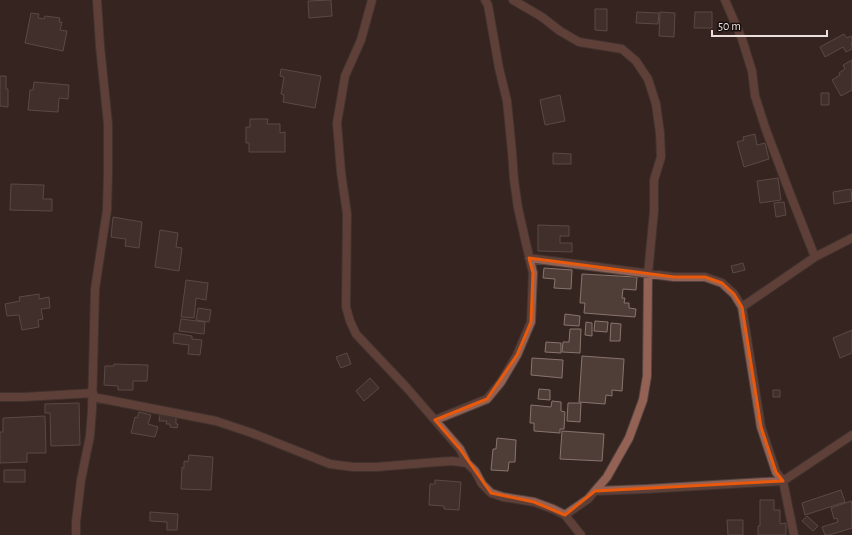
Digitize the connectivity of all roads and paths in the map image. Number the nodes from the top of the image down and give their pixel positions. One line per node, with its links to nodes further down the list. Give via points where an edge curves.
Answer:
1 (97, 0): 11 (street, via 108,124 108,173 107,210 95,289)
2 (372, 0): 13 (street, via 361,40 345,76 337,123 347,214 346,307 356,334)
3 (485, 0): 8 (street, via 507,101 514,180)
4 (513, 0): 9 (street, via 542,16 579,42 622,49 636,61 648,79 656,104 660,133 660,157 654,180)
5 (725, 0): 7 (street, via 742,39 766,130)
6 (852, 238): 7 (street)
7 (815, 256): 10 (street)
8 (529, 258): 9 (street); 13 (street, via 534,273 531,322 517,355 487,399)
9 (648, 274): 10 (street, via 705,277 722,283 734,294); 17 (street, via 647,376 643,400 629,438 607,477)
10 (742, 307): 16 (street, via 761,427 776,472)
11 (93, 395): 12 (street); 15 (street, via 216,421 330,464 376,467 452,461); 19 (street)
12 (0, 397)
13 (435, 420): 15 (street, via 460,449)
14 (852, 435): 16 (street)
15 (467, 463): 18 (street, via 490,492 502,497 534,502)
16 (783, 481): 17 (street); 21 (street)
17 (595, 491): 18 (street)
18 (565, 515): 20 (street)
19 (76, 535)
20 (581, 535)
21 (794, 535)

